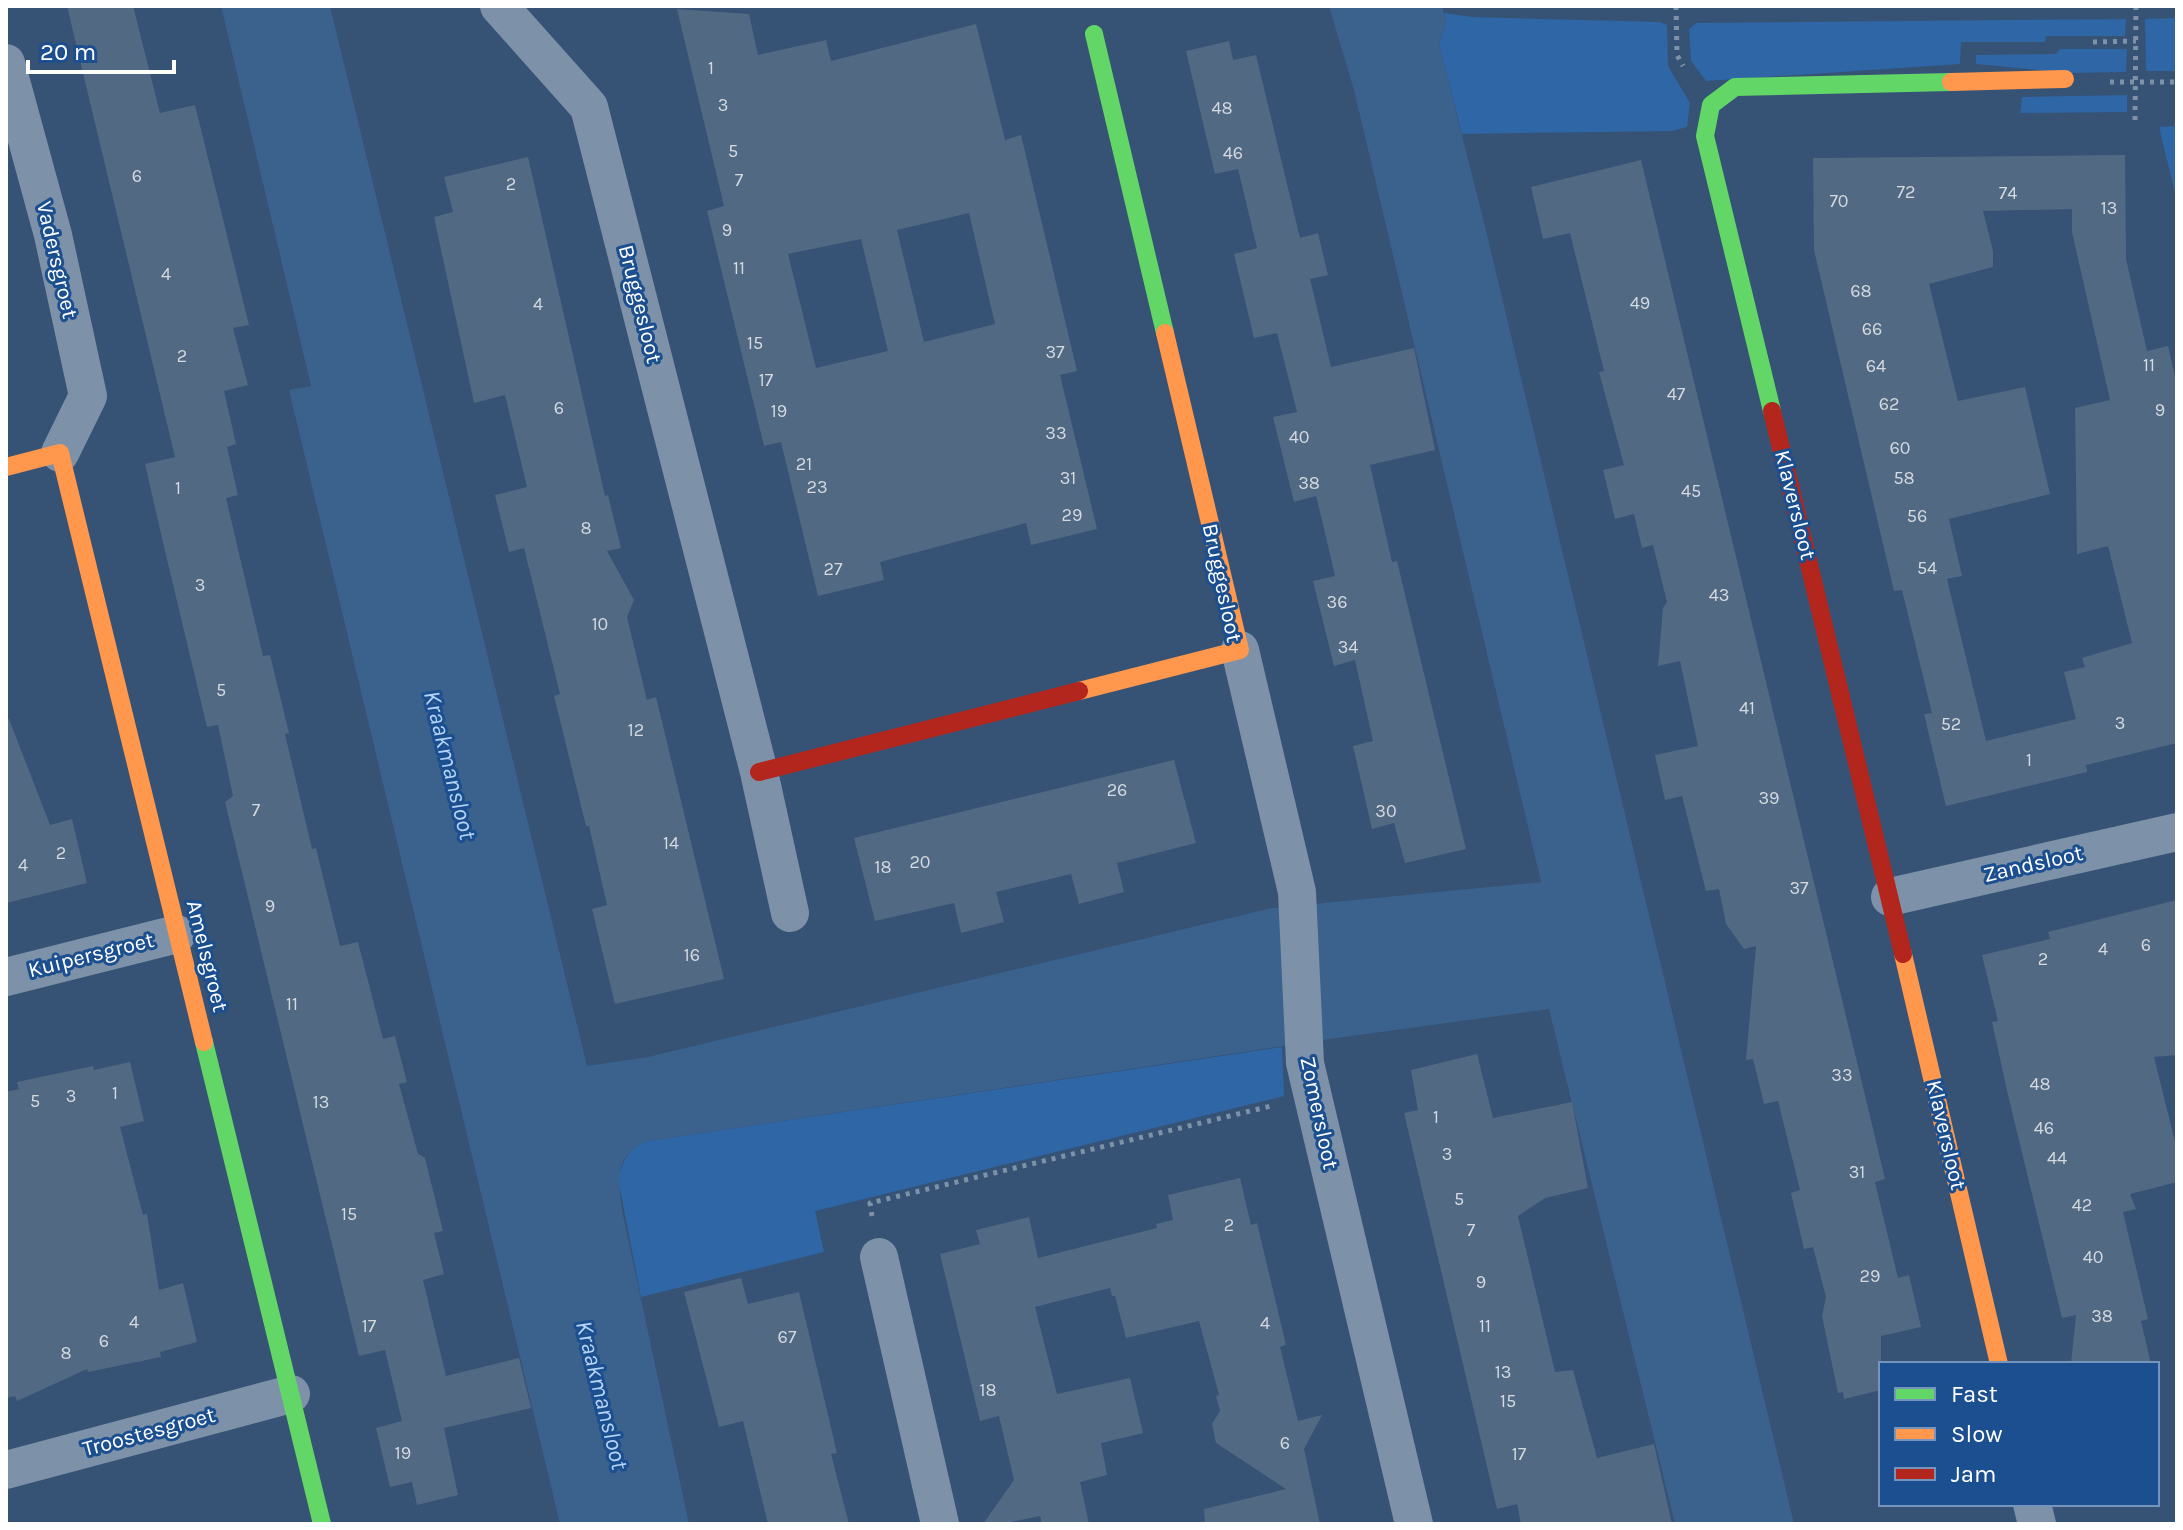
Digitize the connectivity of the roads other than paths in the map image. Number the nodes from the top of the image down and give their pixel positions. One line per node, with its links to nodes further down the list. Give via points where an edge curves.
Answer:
1 (499, 6): 8 (street, Bruggesloot, via 589,107)
2 (1094, 34): 7 (street, Bruggesloot)
3 (6, 63): 5 (street, Vadersgroet, via 53,235 88,396)
4 (2065, 79): 10 (street, Klaversloot, via 1735,87 1711,105 1705,136)
5 (60, 453): 6 (street); 12 (street, Amelsgroet)
6 (6, 467)
7 (1240, 650): 8 (street, Bruggesloot); 20 (street, Zomersloot, via 1297,892 1310,1080)
8 (759, 772): 11 (street, Bruggesloot)
9 (2177, 832): 10 (street, Zandsloot)
10 (1890, 897): 15 (street, Klaversloot)
11 (790, 913)
12 (177, 934): 13 (street, Kuipersgroet); 16 (street, Amelsgroet)
13 (6, 977)
14 (879, 1257): 19 (street)
15 (1999, 1362)
16 (291, 1394): 17 (street, Troostesgroet); 18 (street, Amelsgroet)
17 (6, 1470)
18 (322, 1524)
19 (940, 1524)
20 (1414, 1524)

